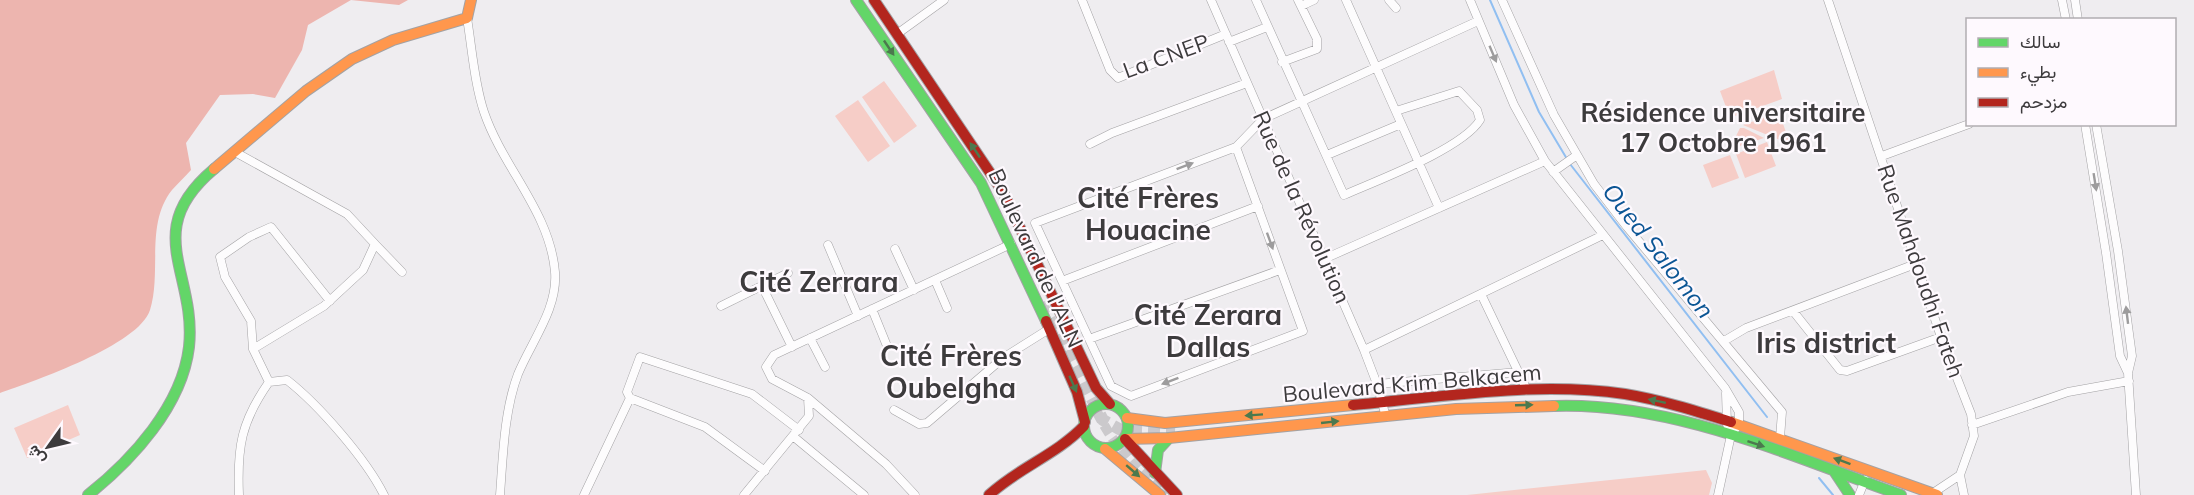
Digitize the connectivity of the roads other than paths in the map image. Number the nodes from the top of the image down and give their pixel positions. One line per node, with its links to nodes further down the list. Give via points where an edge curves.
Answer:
1 (471, 0): 18 (main road)
2 (856, 0): 51 (main road, Boulevard de l'ALN, one-way to 51, via 981,183)
3 (874, 0): 23 (main road, Boulevard de l'ALN)
4 (944, 0): 23 (street)
5 (1083, 0): 24 (street, La CNEP, via 1110,70 1118,78)
6 (1211, 0): 24 (street, Rue de la Révolution)
7 (1256, 0): 22 (street)
8 (1314, 0): 16 (street)
9 (1346, 0): 27 (street)
10 (1389, 0): 17 (street)
11 (1470, 0): 21 (street)
12 (1502, 0): 40 (street)
13 (1828, 0): 41 (street, Rue Mahdoudhi Fateh)
14 (2062, 0): 19 (street)
15 (2075, 0): 20 (street)
16 (1300, 3): 26 (street, via 1317,39 1317,49)
17 (1396, 9)
18 (467, 18): 38 (main road, via 380,45 353,58); 116 (street, via 483,111 507,162 537,210 552,246 555,275 551,303 518,375 508,413)
19 (2066, 18)
20 (2078, 18)
21 (1478, 21): 27 (street); 42 (street, one-way to 42, via 1514,105)
22 (1267, 27): 25 (street); 26 (street)
23 (897, 33): 48 (main road, Boulevard de l'ALN, one-way to 23, via 1003,192)
24 (1226, 34): 25 (street, Rue de la Révolution)
25 (1229, 42): 28 (street, Rue de la Révolution)
26 (1282, 62): 29 (street)
27 (1377, 68): 29 (street); 30 (street)
28 (1247, 83): 31 (street, Rue de la Révolution); 36 (street)
29 (1300, 102): 31 (street); 39 (street)
30 (1396, 111): 32 (street); 43 (street, via 1459,91 1477,110 1480,120 1474,129)
31 (1263, 119): 37 (street); 54 (street, Rue de la Révolution)
32 (1401, 124): 39 (street); 43 (street)
33 (1966, 125): 41 (street)
34 (2085, 126): 81 (street, one-way to 81, via 2120,356)
35 (2096, 126): 81 (street, one-way to 35, via 2132,361 2126,310)
36 (1090, 144)
37 (1236, 147): 45 (street); 47 (street, one-way to 37)
38 (235, 152): 50 (street, via 347,214); 113 (main road, via 183,201 176,218 190,330 188,351 171,398 136,451)
39 (1327, 155): 43 (street, via 1344,195)
40 (1576, 156): 44 (street); 74 (street, via 1627,227)
41 (1882, 156): 55 (street, Rue Mahdoudhi Fateh)
42 (1545, 161): 44 (street); 46 (street)
43 (1419, 162): 46 (street)
44 (1556, 170): 49 (street)
45 (1258, 206): 56 (street, one-way to 56); 60 (street)
46 (1439, 208): 54 (street)
47 (1035, 223): 48 (street); 60 (street)
48 (1020, 228): 89 (main road, Boulevard de l'ALN, via 1096,388)
49 (1603, 235): 63 (street); 84 (street)
50 (375, 244): 57 (street); 64 (street, via 363,270)
51 (1011, 244): 59 (street); 70 (main road, Boulevard de l'ALN)
52 (828, 245): 69 (street)
53 (895, 249): 62 (street)
54 (1324, 259): 78 (street, Rue de la Révolution)
55 (1918, 263): 68 (street); 71 (street, Rue Mahdoudhi Fateh)
56 (1281, 270): 73 (street); 73 (street, one-way to 73, via 1303,331 1131,396 1111,386)
57 (402, 272)
58 (788, 273): 61 (street)
59 (935, 280): 62 (street); 66 (street)
60 (1062, 282): 73 (street)
61 (762, 286): 65 (street); 75 (street)
62 (914, 290): 67 (street)
63 (1480, 294): 78 (street); 80 (street)
64 (330, 301): 77 (street); 77 (street, via 271,227 249,237 220,257 225,277 251,321)
65 (721, 306)
66 (947, 308)
67 (872, 309): 69 (street); 76 (street)
68 (1793, 311): 71 (street, via 1840,370); 74 (street, via 1746,328)
69 (858, 316): 72 (street)
70 (1049, 329): 90 (street, via 1004,358 927,423 920,424); 94 (main road, Boulevard de l'ALN, one-way to 94, via 1077,392)
71 (1941, 337): 96 (street, Rue Mahdoudhi Fateh)
72 (810, 338): 75 (street); 79 (street)
73 (1089, 339)
74 (1724, 341): 100 (street, via 1782,412)
75 (792, 346): 87 (street, via 774,355 766,367 772,379)
76 (887, 346)
77 (253, 349): 82 (street)
78 (1364, 350): 83 (street, Rue de la Révolution)
79 (825, 367)
80 (1519, 372): 83 (street); 85 (street)
81 (2128, 377): 96 (street, via 2068,392); 129 (street)
82 (269, 382): 114 (street, via 251,409 239,449); 115 (street, via 287,380 303,393 359,458)
83 (1377, 384): 88 (street, Rue de la Révolution)
84 (1725, 388): 93 (street); 95 (street, via 1739,412)
85 (1527, 390): 88 (main road, Boulevard Krim Belkacem); 93 (main road, Boulevard Krim Belkacem, one-way to 85, via 1623,394)
86 (630, 398): 97 (street, via 627,392 640,357 752,394); 105 (street, via 705,427); 117 (street)
87 (808, 398): 97 (street, via 809,416); 120 (street, via 886,464)
88 (1383, 402): 91 (street, Rue de la Révolution); 92 (main road, Boulevard Krim Belkacem, one-way to 92, via 1165,423)
89 (1110, 404): 92 (main road); 94 (main road, via 1094,408)
90 (894, 410)
91 (1386, 417): 98 (main road, Boulevard Krim Belkacem, one-way to 98, via 1510,406 1575,405 1674,418); 99 (main road, Boulevard Krim Belkacem, one-way to 91)
92 (1127, 418): 101 (main road)
93 (1727, 420): 95 (main road, Boulevard Krim Belkacem); 98 (street)
94 (1084, 424): 102 (main road); 103 (main road)
95 (1739, 424): 98 (street); 100 (main road, Boulevard Krim Belkacem)
96 (1972, 425): 109 (street, Rue Mahdoudhi Fateh, via 1974,436)
97 (796, 433): 105 (street); 119 (street)
98 (1731, 435): 106 (main road, Boulevard Krim Belkacem, one-way to 106); 124 (street)
99 (1169, 438): 101 (main road, Boulevard Krim Belkacem); 108 (main road, via 1158,450)
100 (1780, 438): 107 (main road, Boulevard Krim Belkacem, one-way to 100)
101 (1125, 439): 104 (main road, via 1116,447); 108 (main road)
102 (1092, 443): 103 (main road); 104 (main road)
103 (1067, 445): 121 (main road)
104 (1105, 449): 122 (main road, one-way to 122)
105 (765, 471): 118 (street)
106 (1834, 471): 110 (main road, Boulevard Krim Belkacem); 125 (main road)
107 (1872, 472): 110 (street); 112 (main road, Boulevard Krim Belkacem)
108 (1155, 473): 123 (main road)
109 (1960, 475): 112 (street); 128 (street)
110 (1863, 481): 111 (main road, Boulevard Krim Belkacem); 126 (street)
111 (1879, 492): 127 (main road, Boulevard Krim Belkacem)
112 (1935, 494)
113 (88, 495)
114 (239, 495)
115 (384, 495)
116 (500, 495)
117 (584, 495)
118 (744, 495)
119 (864, 495)
120 (915, 495)
121 (988, 495)
122 (1160, 495)
123 (1177, 495)
124 (1718, 495)
125 (1850, 495)
126 (1860, 495)
127 (1901, 495)
128 (1964, 495)
129 (2136, 495)

